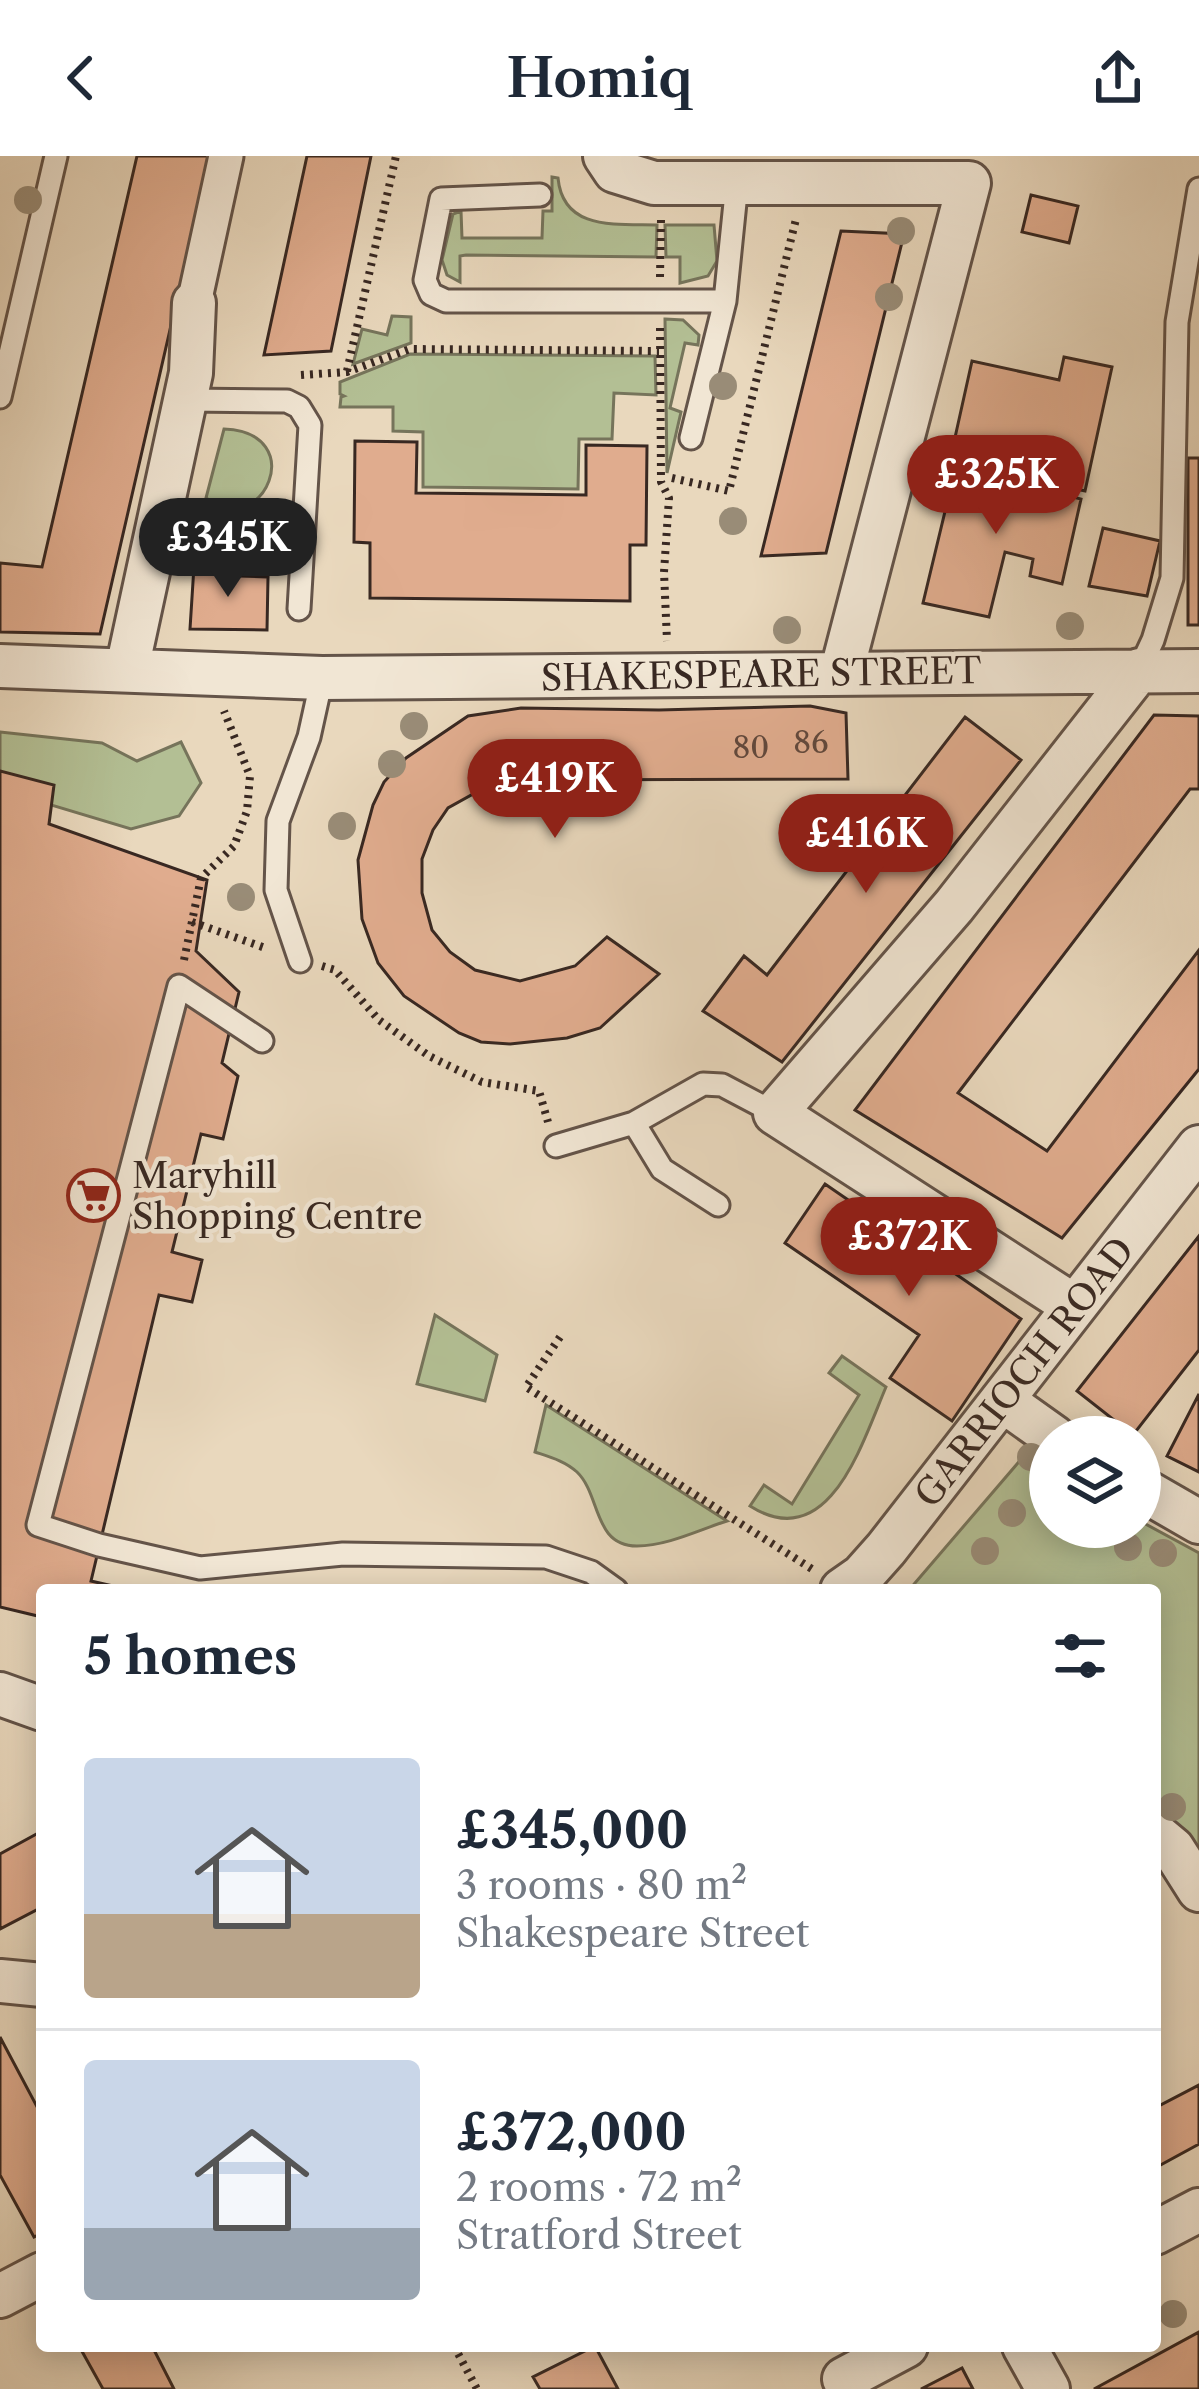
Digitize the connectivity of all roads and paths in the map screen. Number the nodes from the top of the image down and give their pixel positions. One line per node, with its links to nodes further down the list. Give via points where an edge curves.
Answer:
1 (56, 156): 14 (lane)
2 (226, 156): 10 (street)
3 (396, 156): 12 (path)
4 (610, 164): 5 (street, via 654,183)
5 (737, 182): 6 (street); 9 (lane)
6 (806, 183): 17 (path, via 729,491); 24 (street, via 969,183)
7 (1199, 189): 21 (lane, via 1177,322 1172,578)
8 (540, 195): 9 (lane, via 441,199 425,280 431,294 446,301)
9 (724, 301): 16 (lane)
10 (194, 302): 15 (street)
11 (660, 351): 12 (path, via 410,349)
12 (346, 372): 13 (path)
13 (282, 375)
14 (0, 397)
15 (186, 400): 18 (lane, via 286,401 310,425); 20 (street)
16 (691, 438)
17 (672, 478)
18 (299, 609)
19 (0, 666): 20 (street, SHAKESPEARE STREET)
20 (127, 669): 22 (street, SHAKESPEARE STREET)
21 (1139, 670): 23 (street, SHAKESPEARE STREET); 24 (street, SHAKESPEARE STREET); 30 (street, via 954,906)
22 (205, 671): 25 (street, SHAKESPEARE STREET); 26 (path, via 250,776 248,811 234,846 201,878)
23 (1199, 671)
24 (841, 674): 25 (street, SHAKESPEARE STREET)
25 (322, 679): 27 (lane, via 278,821 276,890)
26 (192, 922): 27 (path); 28 (path)
27 (300, 961): 32 (path, via 335,970 428,1056 482,1082 539,1090)
28 (179, 986): 29 (lane); 41 (lane, via 38,1525 200,1568 343,1554 546,1557)
29 (262, 1041)
30 (776, 1114): 31 (lane, via 722,1085 703,1084); 35 (street)
31 (634, 1123): 32 (lane); 34 (lane, via 662,1169)
32 (556, 1146)
33 (1199, 1147): 35 (street, GARRIOCH ROAD)
34 (718, 1205)
35 (1074, 1306): 37 (street, GARRIOCH ROAD)
36 (560, 1336): 42 (path, via 526,1388)
37 (1002, 1400): 38 (street); 43 (street, GARRIOCH ROAD)
38 (1029, 1419)
39 (1161, 1500): 40 (street)
40 (1199, 1522)
41 (608, 1584)
42 (852, 1584)
43 (857, 1584)
44 (0, 1694): 45 (street)
45 (36, 1707)
46 (1164, 1842): 47 (street)
47 (1199, 1890)
48 (0, 1981): 49 (street)
49 (36, 1984)
50 (1199, 2210): 51 (street)
51 (1161, 2230)
52 (457, 2352): 56 (path)
53 (894, 2352): 55 (street)
54 (1027, 2352): 57 (street)
55 (844, 2378)
56 (477, 2389)
57 (1048, 2389)

